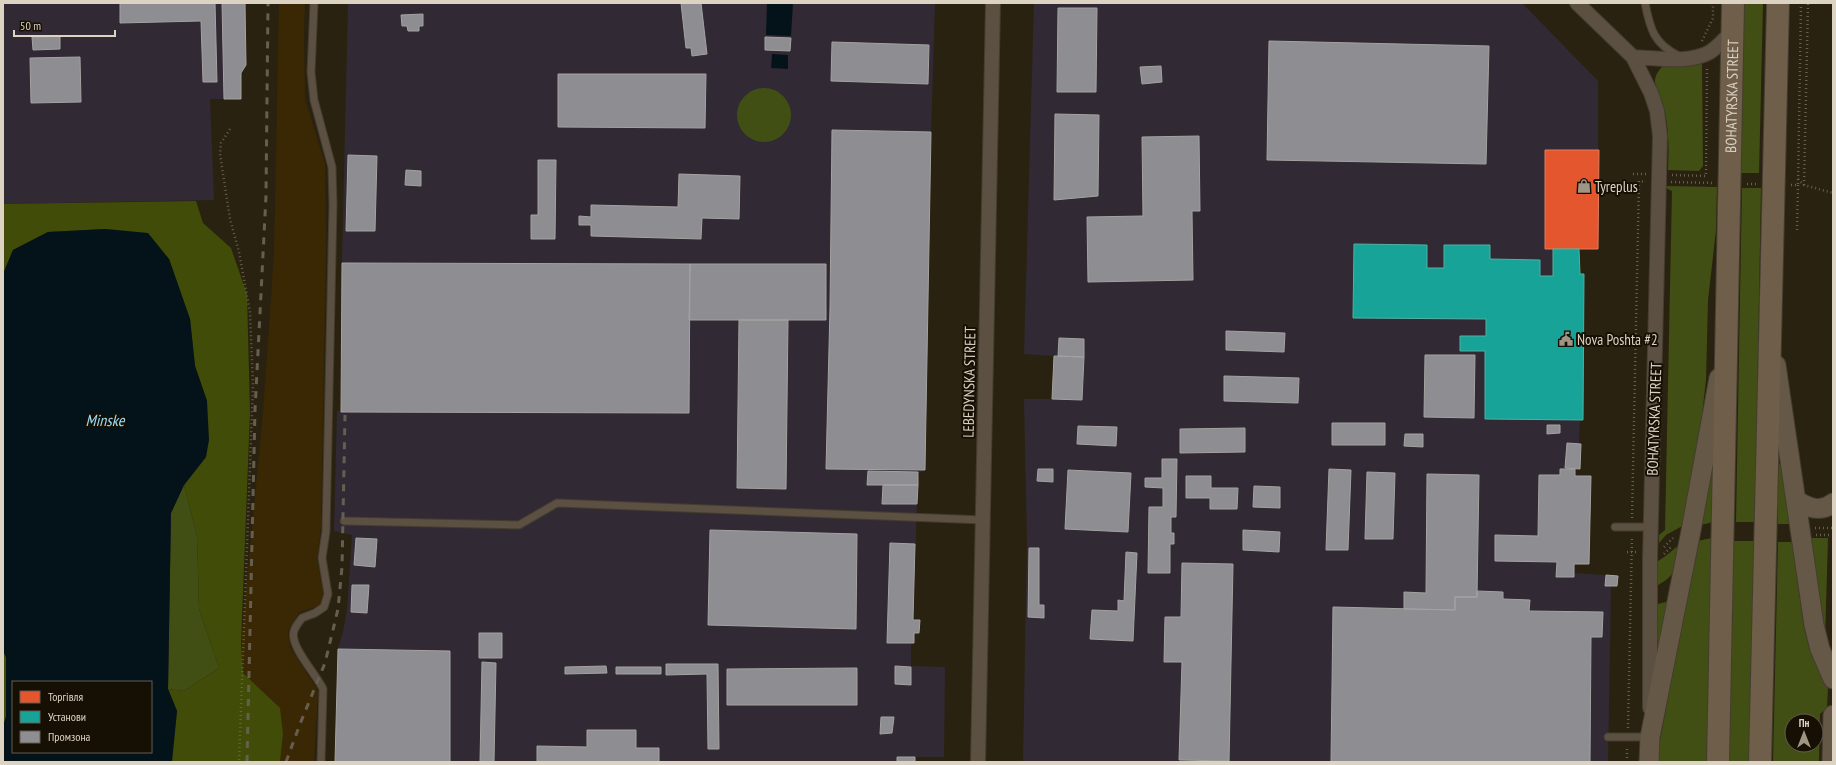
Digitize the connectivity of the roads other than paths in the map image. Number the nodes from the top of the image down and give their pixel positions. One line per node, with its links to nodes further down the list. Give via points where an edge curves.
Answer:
1 (314, 3): 24 (lane, via 311,72 314,100 332,167 333,205 326,531 322,558 328,594 324,607 315,614 302,618 294,632 296,646 323,689)
2 (993, 3): 16 (street, LEBEDYNSKA STREET)
3 (1577, 3): 9 (street, BOHATYRSKA STREET)
4 (1645, 3): 10 (lane, via 1651,29 1657,40 1666,50)
5 (1733, 3): 8 (main road, BOHATYRSKA STREET)
6 (1778, 3): 11 (main road)
7 (1786, 3): 11 (main road)
8 (1732, 30): 10 (street, via 1721,44 1705,55); 13 (main road, BOHATYRSKA STREET)
9 (1633, 57): 10 (street); 19 (street, BOHATYRSKA STREET, via 1651,93 1660,136)
10 (1685, 58)
11 (1776, 70): 12 (main road)
12 (1771, 332): 14 (main road); 28 (main road)
13 (1727, 334): 23 (main road, BOHATYRSKA STREET, via 1689,544); 27 (main road, BOHATYRSKA STREET)
14 (1796, 500): 15 (main road, via 1806,507 1816,509 1828,507); 20 (main road, via 1814,625 1820,649)
15 (1833, 503)
16 (983, 520): 17 (lane, via 557,503 519,525); 25 (street, LEBEDYNSKA STREET)
17 (344, 521)
18 (1615, 526): 19 (lane)
19 (1651, 528): 23 (street, BOHATYRSKA STREET)
20 (1833, 679)
21 (1833, 714): 29 (main road)
22 (1608, 737): 23 (lane)
23 (1650, 737): 26 (main road, BOHATYRSKA STREET)
24 (321, 762)
25 (978, 762)
26 (1649, 762)
27 (1718, 762)
28 (1760, 762)
29 (1832, 762)

